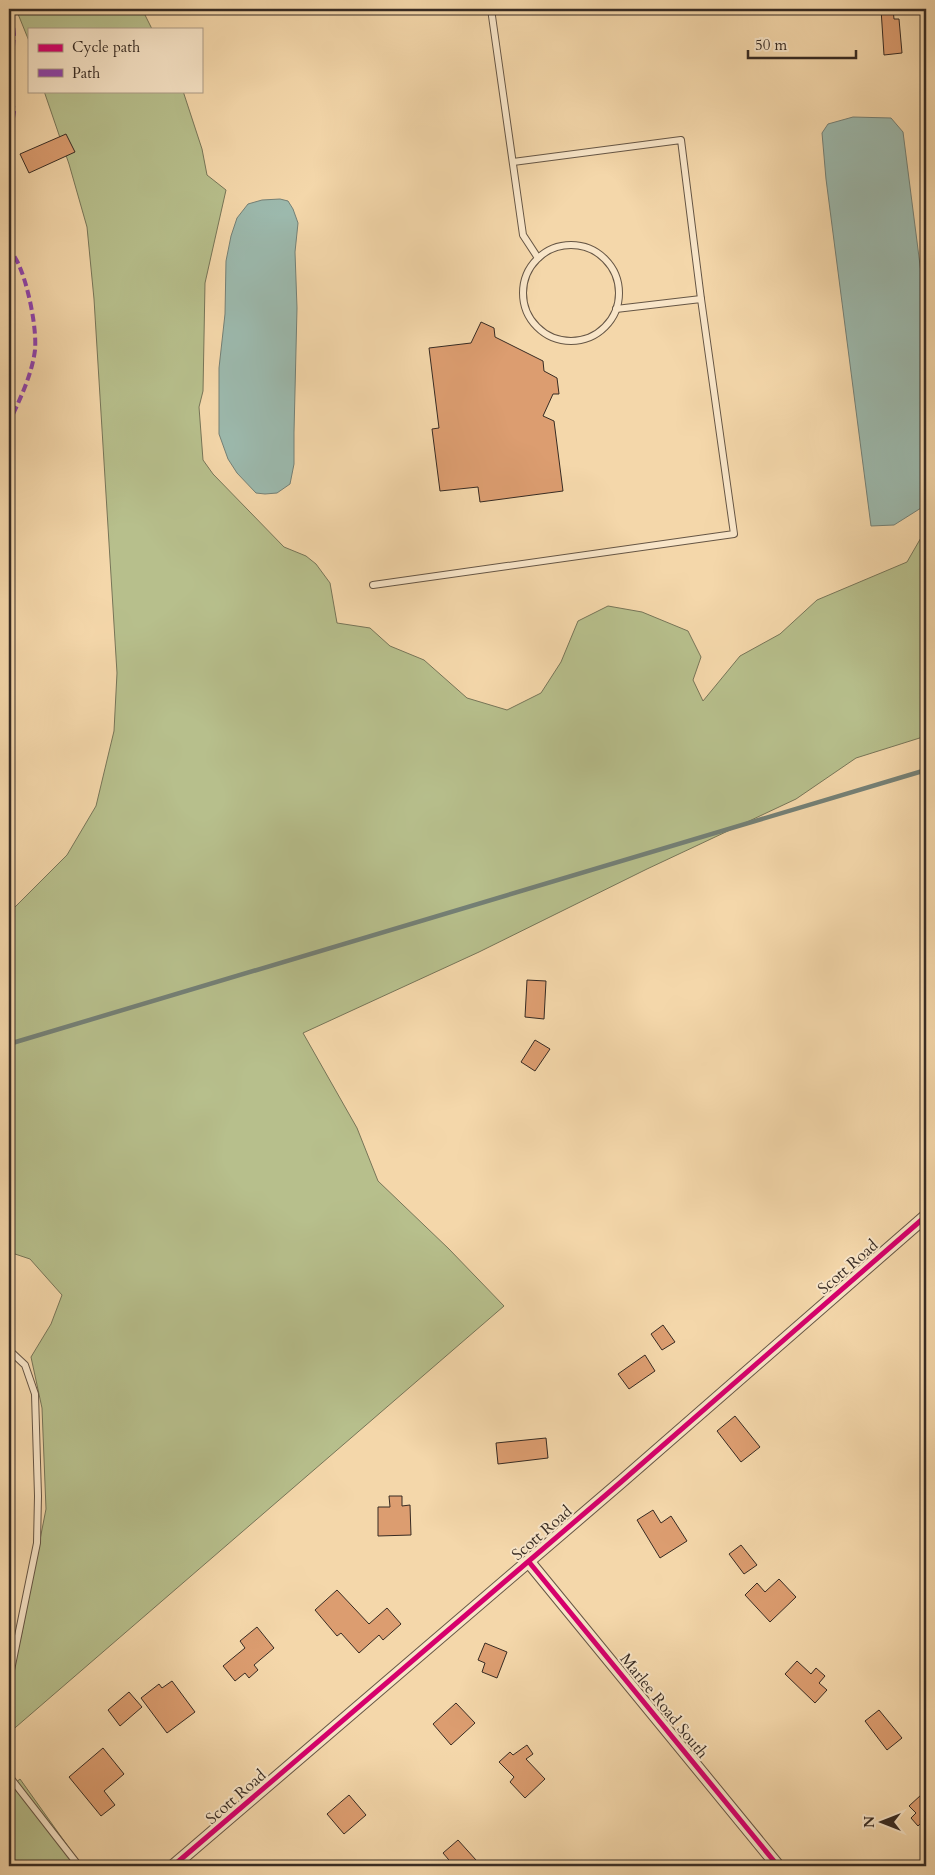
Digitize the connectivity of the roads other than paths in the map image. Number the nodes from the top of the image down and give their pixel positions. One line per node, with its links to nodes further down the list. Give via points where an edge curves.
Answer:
1 (491, 9): 2 (lane)
2 (513, 162): 3 (lane, via 523,235); 4 (lane, via 681,140)
3 (538, 258): 5 (lane, via 551,249 566,245 582,246 597,252 617,277); 5 (lane, via 528,269 524,302 540,329 568,341 584,339 598,333)
4 (701, 299): 5 (lane); 6 (lane, via 734,534)
5 (616, 309)
6 (373, 585)
7 (926, 1216): 9 (street, Scott Road)
8 (9, 1350): 10 (lane, via 25,1365 35,1394 38,1496 38,1543)
9 (529, 1562): 13 (street, Scott Road); 14 (street, Marlee Road South)
10 (9, 1680)
11 (9, 1776): 12 (lane)
12 (79, 1866)
13 (173, 1866)
14 (778, 1866)

